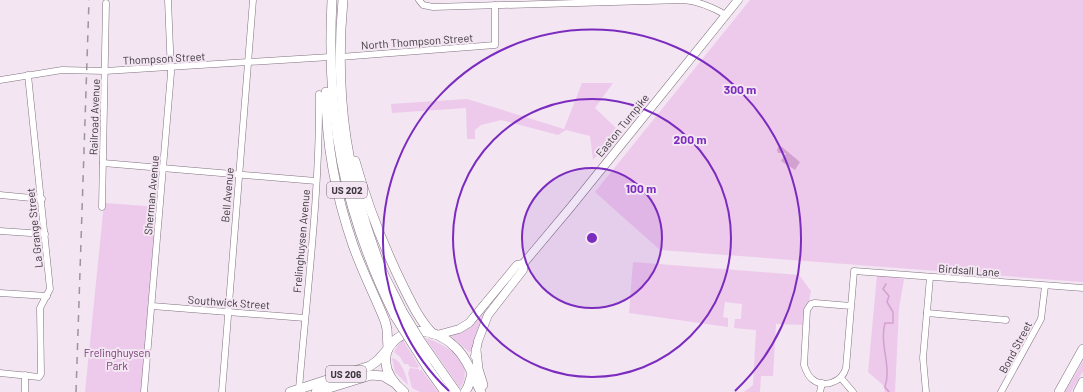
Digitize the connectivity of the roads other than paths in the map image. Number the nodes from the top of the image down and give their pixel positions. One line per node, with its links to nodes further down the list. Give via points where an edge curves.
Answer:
1 (168, 0): 14 (street, Sherman Avenue)
2 (253, 0): 13 (street, Bell Avenue)
3 (332, 0): 11 (highway, US 202)
4 (343, 0): 12 (highway, US 202)
5 (419, 0): 9 (street, via 421,4 428,6)
6 (738, 0): 10 (main road, Easton Turnpike)
7 (547, 2): 9 (street); 10 (street, via 694,1 704,3)
8 (106, 3): 15 (street, Railroad Avenue)
9 (495, 5): 12 (street, North Thompson Street, via 495,45)
10 (726, 15): 29 (main road, Easton Turnpike)
11 (330, 57): 13 (street, Thompson Street); 38 (highway, US 202, via 333,113 345,180 372,268); 44 (highway, via 327,72 330,153 340,200 354,246 385,321)
12 (340, 57): 19 (highway, US 202)
13 (248, 62): 14 (street, Thompson Street); 22 (street, Bell Avenue)
14 (172, 68): 15 (street, Thompson Street); 21 (street, Sherman Avenue)
15 (105, 71): 16 (street, Thompson Street, via 69,70); 20 (street, Railroad Avenue)
16 (28, 75): 17 (street, Thompson Street); 25 (street, La Grange Street)
17 (0, 80)
18 (319, 94): 23 (street, Frelinghuysen Avenue)
19 (341, 98): 38 (highway, US 202, via 343,126 362,210); 42 (highway, via 359,174 378,232 411,303 423,323)
20 (103, 163): 21 (street); 26 (street, Railroad Avenue)
21 (163, 168): 22 (street); 35 (street, Sherman Avenue)
22 (239, 175): 23 (street); 37 (street, Bell Avenue)
23 (316, 181): 40 (street, Frelinghuysen Avenue)
24 (0, 195): 25 (street)
25 (42, 199): 28 (street, La Grange Street)
26 (102, 207)
27 (0, 231): 28 (street)
28 (45, 234): 34 (street, La Grange Street, via 50,289)
29 (522, 264): 42 (main road, Easton Turnpike, via 517,265 469,322 459,329); 45 (main road, Easton Turnpike, via 523,270 488,315)
30 (930, 277): 31 (street, Birdsall Lane); 36 (street, Birdsall Lane, via 854,271); 39 (street)
31 (1045, 286): 32 (street, Birdsall Lane); 67 (street, Bond Street, via 1041,319)
32 (1083, 288)
33 (0, 293): 34 (street)
34 (47, 296): 48 (street, La Grange Street, via 40,308 40,376)
35 (152, 306): 37 (street, Southwick Street); 55 (street, Sherman Avenue)
36 (851, 306): 49 (street, via 846,368); 51 (street, via 816,303 811,304 807,310 804,366 812,380)
37 (228, 312): 40 (street, Southwick Street); 56 (street, Bell Avenue)
38 (399, 313): 59 (highway, US 202, bridge, via 424,362); 60 (highway, US 202, bridge)
39 (927, 313): 41 (street, Bond Street); 66 (street, via 923,358)
40 (305, 318): 53 (street, Frelinghuysen Avenue)
41 (1006, 320)
42 (435, 334): 44 (highway, US 206, via 407,333 398,338); 47 (highway, US 206, via 448,340 459,350)
43 (1083, 349): 68 (highway)
44 (388, 350): 52 (highway, US 206, via 387,365); 53 (highway, US 206, via 370,366)
45 (476, 350): 47 (main road, Easton Turnpike); 63 (highway, via 479,375)
46 (0, 373): 48 (street)
47 (472, 374): 61 (highway); 62 (highway, US 206)
48 (25, 375): 54 (street)
49 (841, 378): 51 (street); 65 (street)
50 (1083, 382): 69 (highway)
51 (822, 383): 64 (street)
52 (396, 387): 57 (highway, US 206, via 383,376 371,375); 58 (highway, US 206)
53 (295, 390)
54 (25, 392)
55 (144, 392)
56 (222, 392)
57 (316, 392)
58 (404, 392)
59 (445, 392)
60 (456, 392)
61 (465, 392)
62 (481, 392)
63 (486, 392)
64 (820, 392)
65 (853, 392)
66 (926, 392)
67 (1002, 392)
68 (1058, 392)
69 (1078, 392)

